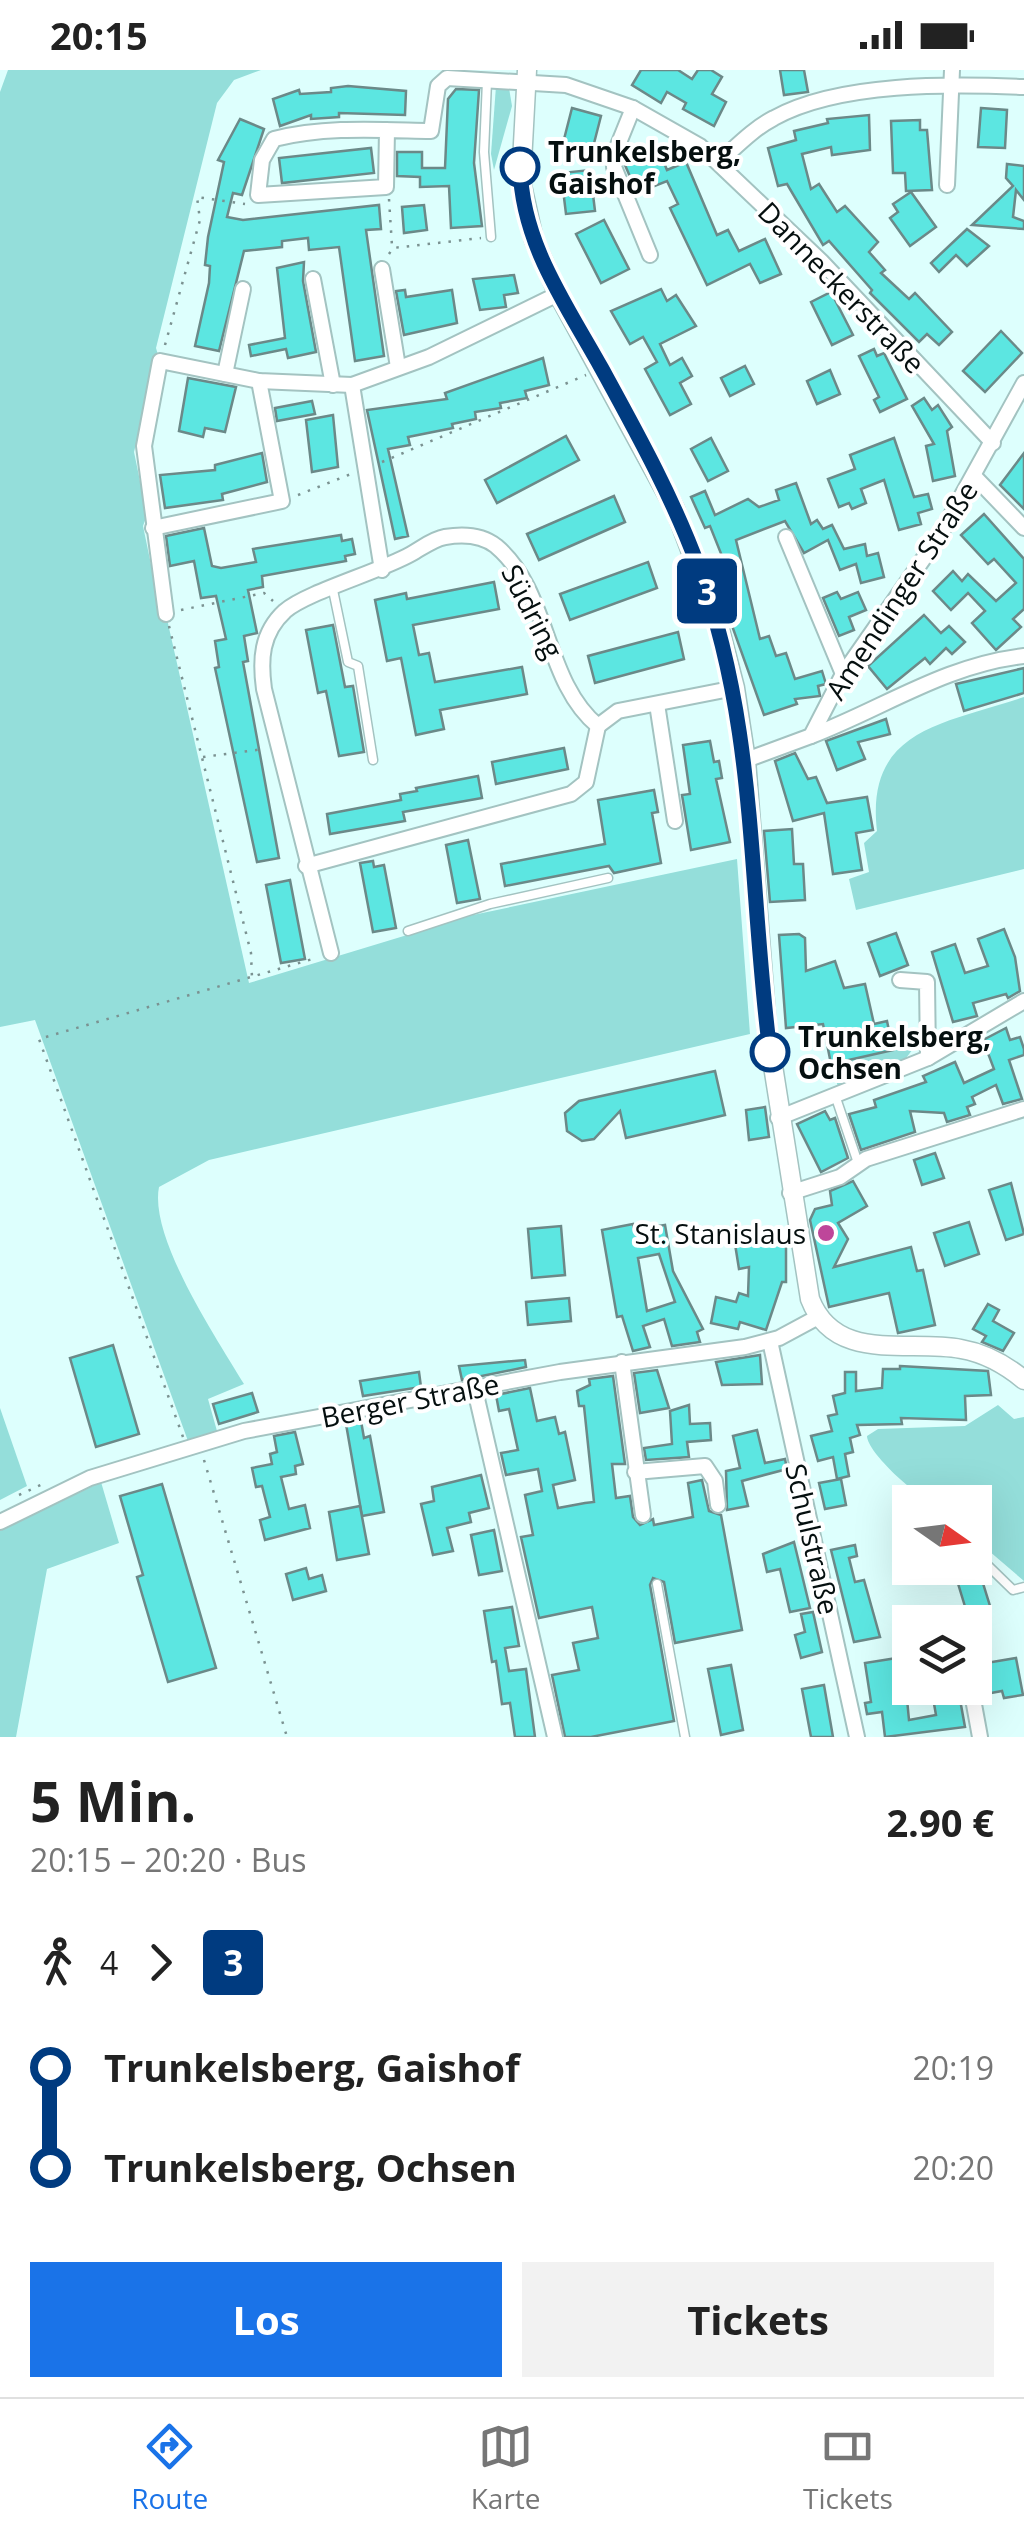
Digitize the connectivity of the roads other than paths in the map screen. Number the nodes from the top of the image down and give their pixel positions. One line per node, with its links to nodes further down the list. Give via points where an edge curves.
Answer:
1 (527, 75): 2 (street, Danneckerstraße); 5 (street, Danneckerstraße); 14 (street, via 520,160 525,208)
2 (488, 76): 6 (street, Danneckerstraße, via 447,78 438,86 432,131); 9 (lane, via 484,152)
3 (952, 78): 4 (street); 7 (street, via 795,108 758,128); 8 (street)
4 (1024, 87)
5 (633, 108): 7 (street, Danneckerstraße); 10 (street, via 614,167)
6 (387, 130): 6 (street, via 309,130 274,139 262,160 258,195 386,187)
7 (720, 161): 21 (street, Danneckerstraße)
8 (947, 184)
9 (491, 237)
10 (650, 254)
11 (382, 269): 15 (street)
12 (313, 279): 20 (street)
13 (243, 289): 16 (street)
14 (558, 294): 15 (street); 31 (street, via 675,509)
15 (398, 367): 19 (street)
16 (225, 374): 17 (street); 23 (street, via 160,360 144,446)
17 (259, 381): 20 (street); 23 (street, via 282,501)
18 (1024, 383): 21 (street, Amendinger Straße)
19 (352, 384): 20 (street); 26 (street)
20 (333, 385)
21 (993, 443): 22 (street, Amendinger Straße)
22 (974, 476): 24 (street); 30 (street, Amendinger Straße)
23 (154, 528): 28 (street)
24 (1024, 528)
25 (786, 537): 30 (street)
26 (382, 570): 27 (street, Südring); 33 (street, Südring, via 440,538 468,534 493,543 517,571 583,714)
27 (333, 590): 35 (lane, via 348,662 358,666); 38 (street, Südring, via 286,610 260,659)
28 (166, 614)
29 (1024, 656): 34 (street, via 984,660)
30 (843, 674): 34 (street, Amendinger Straße)
31 (735, 688): 32 (street); 36 (street)
32 (657, 704): 33 (street, via 618,711); 37 (street)
33 (598, 726): 38 (street, via 586,782 572,794)
34 (811, 736): 36 (street)
35 (373, 760)
36 (746, 760): 47 (street)
37 (675, 822)
38 (306, 866): 41 (street)
39 (608, 878): 40 (lane, via 490,904)
40 (408, 931)
41 (331, 953)
42 (900, 980): 44 (street, via 927,982)
43 (1024, 1001): 44 (street)
44 (928, 1058): 45 (street)
45 (836, 1098): 47 (street); 48 (lane)
46 (1023, 1112): 48 (street)
47 (778, 1118): 49 (street)
48 (858, 1163): 49 (street, via 840,1177)
49 (790, 1193): 50 (street)
50 (818, 1317): 51 (street, Berger Straße); 53 (street, via 852,1340 962,1349)
51 (770, 1341): 52 (street, Berger Straße); 65 (street, Schulstraße)
52 (622, 1362): 54 (street, Berger Straße); 55 (street)
53 (1024, 1380)
54 (475, 1390): 58 (street, Berger Straße, via 275,1424 193,1446 90,1478); 63 (street)
55 (635, 1472): 56 (street, via 705,1466); 57 (street)
56 (718, 1505)
57 (643, 1515)
58 (0, 1522)
59 (992, 1570): 61 (lane, via 1013,1590)
60 (657, 1584): 64 (lane)
61 (1024, 1586)
62 (973, 1705): 66 (street)
63 (555, 1737)
64 (685, 1737)
65 (856, 1737)
66 (980, 1737)

